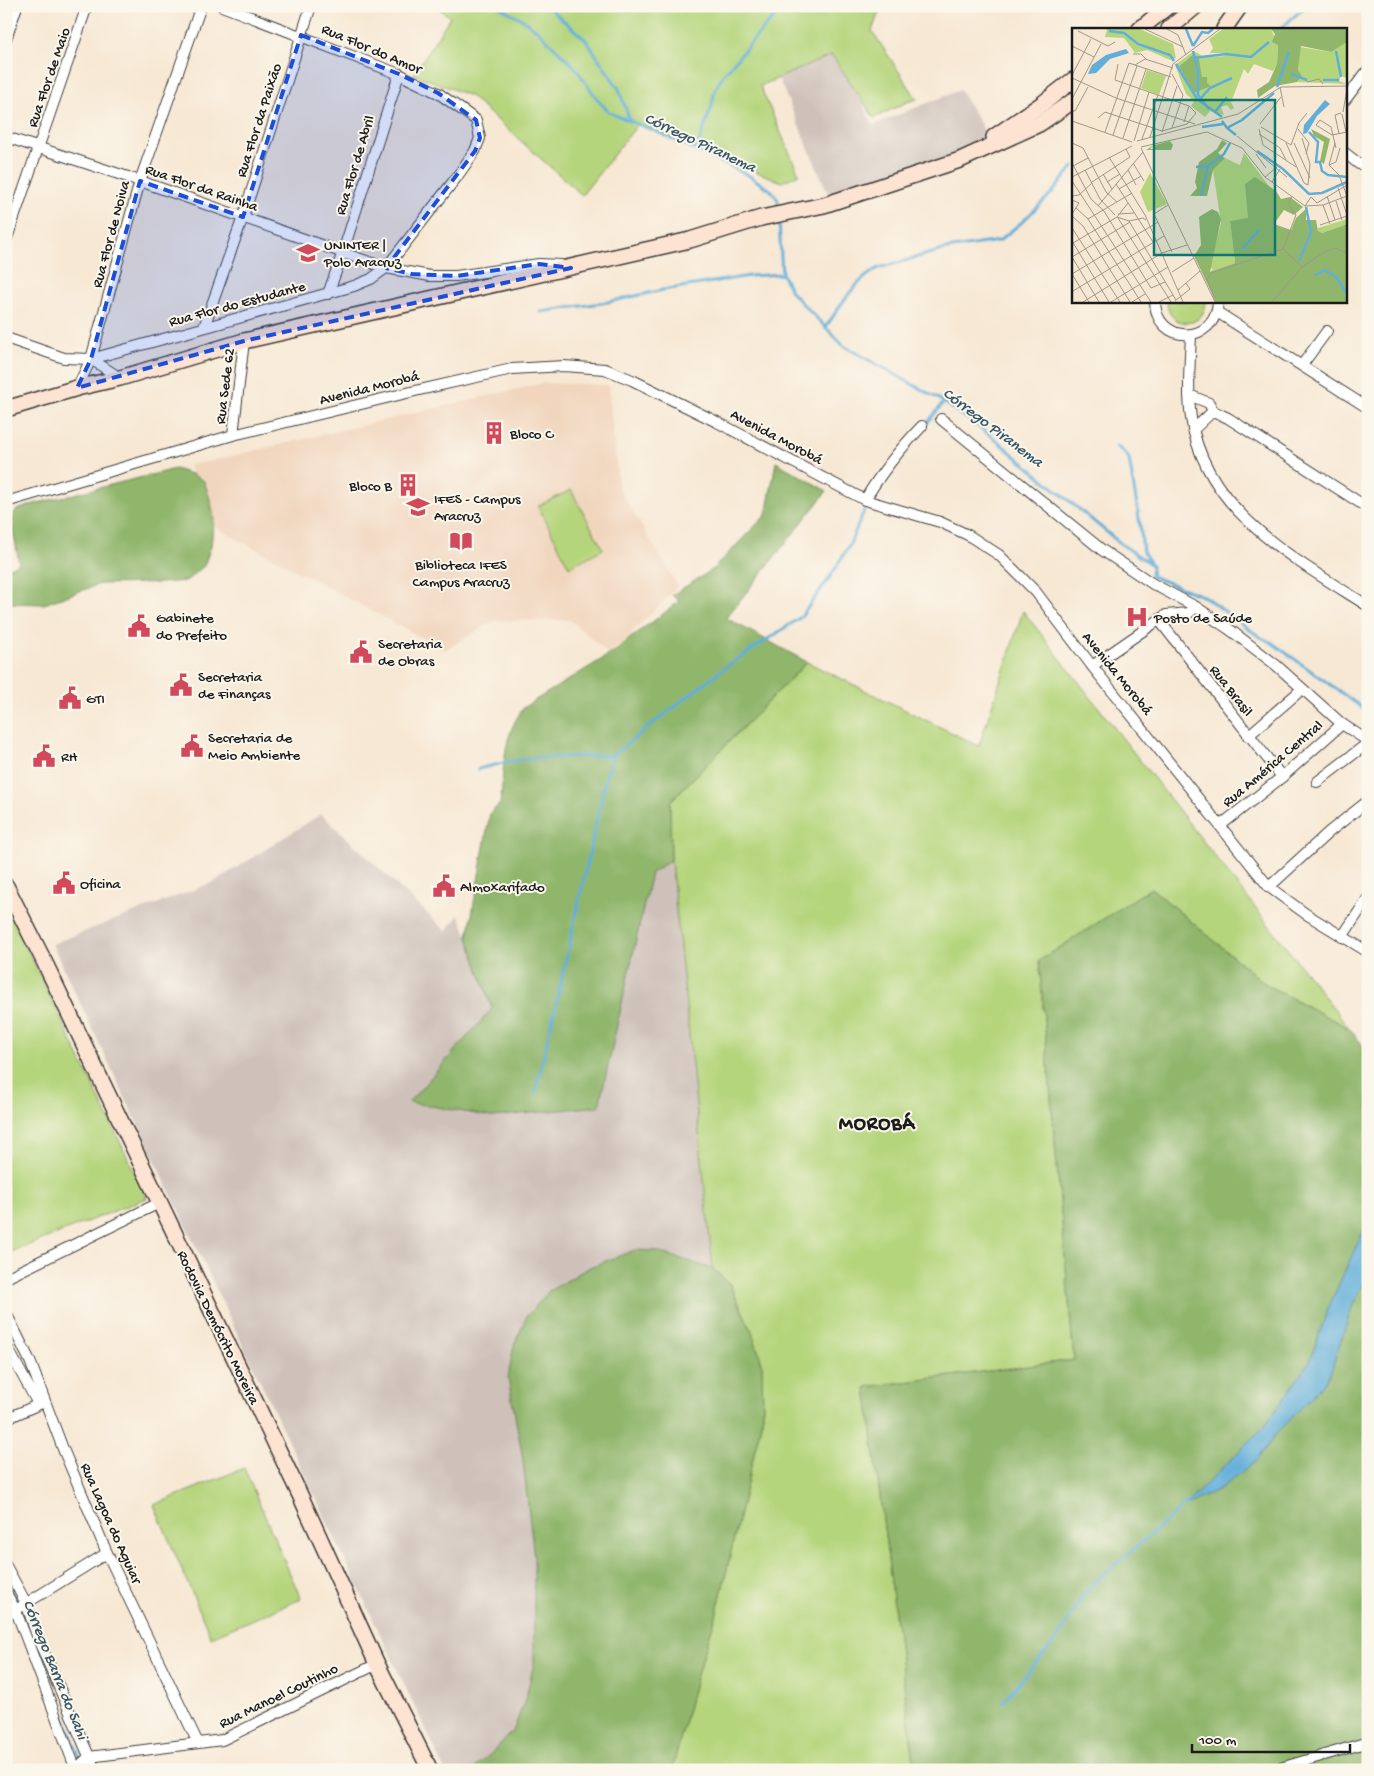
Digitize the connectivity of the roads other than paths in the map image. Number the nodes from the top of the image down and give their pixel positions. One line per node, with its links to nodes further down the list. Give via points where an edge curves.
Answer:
1 (17, 6): 14 (street)
2 (87, 6): 22 (street, Rua Flor de Maio)
3 (202, 6): 26 (street, Rua Flor de Noiva)
4 (222, 6): 13 (street, Rua Flor do Amor)
5 (311, 6): 13 (street, Rua Flor da Paixão)
6 (1168, 6): 11 (main road)
7 (1183, 6): 10 (main road, via 1176,15)
8 (1196, 6): 10 (main road)
9 (1240, 6): 12 (main road)
10 (1176, 27)
11 (1141, 28)
12 (1225, 28)
13 (301, 35): 16 (street, Rua Flor do Amor); 27 (street, Rua Flor da Paixão)
14 (6, 39)
15 (1368, 70): 18 (street)
16 (399, 74): 20 (street, Rua Flor do Amor, via 438,93); 29 (street, Rua Flor de Abril)
17 (1072, 81): 24 (main road)
18 (1346, 99)
19 (1072, 102): 24 (main road, via 1039,124)
20 (476, 120): 30 (street, Rua Flor do Estudante, via 480,138 476,151)
21 (6, 137): 22 (street, Rua Flor da Rainha)
22 (39, 148): 26 (street, Rua Flor da Rainha); 28 (street, Rua Flor de Maio)
23 (1346, 154): 25 (street)
24 (960, 160): 31 (main road, via 824,205 761,218 690,240)
25 (1359, 164)
26 (140, 181): 27 (street, Rua Flor da Rainha); 40 (street, Rua Flor de Noiva)
27 (243, 217): 29 (street, Rua Flor da Rainha); 35 (street, Rua Flor da Paixão)
28 (6, 241)
29 (343, 252): 30 (street, Rua Flor da Rainha); 32 (street, Rua Flor de Abril)
30 (386, 268): 31 (street, Rua Flor da Rainha, via 430,276 456,276 539,264); 32 (street, Rua Flor do Estudante, via 371,279)
31 (571, 268): 39 (main road)
32 (328, 294): 35 (street, Rua Flor do Estudante)
33 (1155, 302): 37 (street, via 1156,312 1166,327)
34 (1218, 307): 37 (street, via 1207,327); 41 (street)
35 (204, 327): 40 (street, Rua Flor do Estudante)
36 (1327, 331): 41 (street)
37 (1191, 334): 44 (street)
38 (6, 338): 40 (street, Rua Flor do Estudante, via 64,358)
39 (244, 341): 42 (main road); 51 (street, Rua Sede 62)
40 (91, 359): 42 (street); 43 (street, Rua Flor de Noiva)
41 (1302, 365): 45 (street)
42 (120, 378): 43 (main road)
43 (77, 388): 46 (main road)
44 (1189, 395): 47 (street, via 1209,403); 50 (street)
45 (1368, 408)
46 (6, 409)
47 (1214, 411): 50 (street); 54 (street)
48 (941, 419): 56 (street, via 1102,550)
49 (922, 426): 52 (street, via 884,470)
50 (1193, 430): 55 (street, via 1209,472 1254,528 1290,556)
51 (233, 435): 52 (street, Avenida Morobá, via 512,370 564,366 605,369 717,422); 53 (street, Avenida Morobá)
52 (866, 500): 58 (street, Avenida Morobá, via 940,522 999,555 1036,592)
53 (6, 502)
54 (1368, 508)
55 (1368, 606)
56 (1196, 608): 57 (street, via 1190,613 1166,615); 59 (street, via 1230,629)
57 (1159, 620): 58 (street); 61 (street, Rua Brasil)
58 (1092, 666): 66 (street, Avenida Morobá)
59 (1302, 689): 60 (street); 61 (street)
60 (1342, 724): 62 (street); 63 (street, Rua América Central)
61 (1248, 736): 63 (street, Rua Brasil)
62 (1368, 742): 64 (street)
63 (1282, 777): 66 (street, Rua América Central)
64 (1317, 782)
65 (1368, 801): 68 (street)
66 (1221, 825): 68 (street, Avenida Morobá)
67 (6, 886): 72 (main road, Rodovia Demócrito Moreira)
68 (1269, 887): 70 (street, Avenida Morobá)
69 (1368, 898): 70 (street)
70 (1342, 937): 71 (street, Avenida Morobá)
71 (1368, 952)
72 (159, 1204): 73 (street); 84 (main road, Rodovia Demócrito Moreira, via 300,1495)
73 (6, 1278)
74 (6, 1312): 76 (street, Rua Lagoa do Aguiar, via 30,1361)
75 (6, 1345): 76 (street)
76 (41, 1403): 77 (street); 78 (street, Rua Lagoa do Aguiar)
77 (6, 1419)
78 (107, 1553): 81 (street); 86 (street, Rua Lagoa do Aguiar)
79 (6, 1566): 81 (street)
80 (6, 1593): 82 (street)
81 (26, 1603): 82 (street); 87 (street, via 38,1639)
82 (16, 1611): 83 (street); 88 (street)
83 (6, 1616)
84 (377, 1664): 86 (street, Rua Manoel Coutinho, via 222,1740); 90 (main road, Rodovia Demócrito Moreira)
85 (1368, 1742): 91 (street)
86 (198, 1743): 87 (street, Rua Manoel Coutinho)
87 (89, 1757): 88 (street); 89 (street)
88 (76, 1770)
89 (95, 1770)
90 (430, 1770)
91 (1274, 1770)

